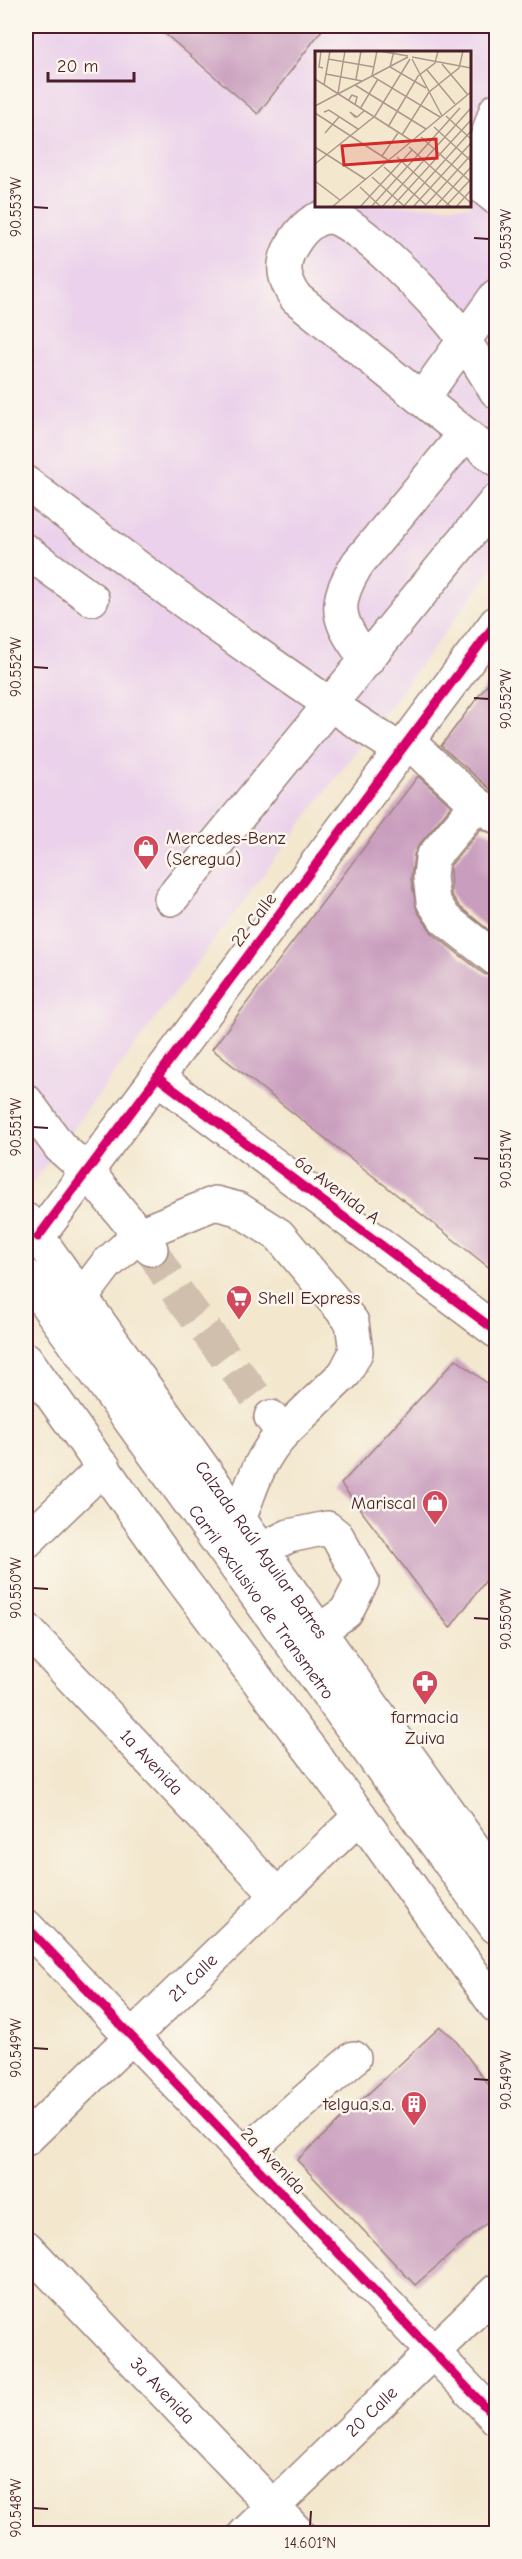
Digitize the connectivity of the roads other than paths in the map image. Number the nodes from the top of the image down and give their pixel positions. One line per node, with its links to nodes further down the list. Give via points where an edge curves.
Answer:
1 (496, 110): 2 (main road)
2 (480, 185)
3 (496, 296): 4 (main road)
4 (464, 341): 5 (main road); 6 (main road); 6 (main road, via 366,236 343,220 329,217 314,221 301,232 284,265 286,283 296,298)
5 (496, 391)
6 (422, 399): 7 (main road)
7 (465, 434): 8 (main road); 14 (main road, via 344,585 341,613 346,629)
8 (496, 459)
9 (26, 483): 15 (main road)
10 (496, 501): 14 (main road)
11 (26, 551): 12 (main road)
12 (92, 599)
13 (496, 623): 16 (main road, 22 Calle)
14 (367, 660): 15 (main road)
15 (330, 705): 16 (main road); 18 (main road)
16 (405, 746): 17 (main road); 20 (main road, 22 Calle)
17 (487, 810): 19 (main road, via 432,858 430,877 433,901 445,919)
18 (171, 900)
19 (496, 959)
20 (158, 1077): 22 (main road, 22 Calle); 27 (main road, 6a Avenida A)
21 (26, 1101): 22 (main road, via 60,1147)
22 (87, 1171): 23 (main road, 22 Calle); 24 (main road)
23 (32, 1229): 26 (main road, Calzada Raúl Aguilar Batres)
24 (146, 1241): 26 (main road, via 106,1265); 30 (main road, via 215,1203 238,1209 279,1235 352,1322 356,1352 345,1373 277,1425)
25 (26, 1276): 39 (main road, Carril exclusivo de Transmetro)
26 (81, 1298): 30 (main road, Calzada Raúl Aguilar Batres)
27 (496, 1331)
28 (30, 1372): 29 (main road)
29 (104, 1467): 31 (main road); 35 (main road, via 178,1574)
30 (239, 1520): 32 (main road, Calzada Raúl Aguilar Batres)
31 (26, 1542)
32 (262, 1549): 34 (main road, Calzada Raúl Aguilar Batres); 34 (main road, via 289,1536 327,1528 337,1536 362,1581 345,1612)
33 (26, 1629): 37 (main road, 1a Avenida)
34 (319, 1631): 36 (main road, Calzada Raúl Aguilar Batres)
35 (360, 1816): 37 (main road, 21 Calle); 40 (main road)
36 (496, 1879)
37 (278, 1896): 41 (main road, 21 Calle)
38 (26, 1926): 41 (main road, 2a Avenida)
39 (496, 1927)
40 (496, 2006)
41 (132, 2037): 43 (main road, 21 Calle); 44 (main road, 2a Avenida)
42 (354, 2058): 44 (main road)
43 (26, 2139)
44 (244, 2154): 47 (main road, 2a Avenida)
45 (26, 2247): 49 (main road, 3a Avenida)
46 (496, 2291): 47 (main road, 20 Calle)
47 (433, 2352): 48 (main road, 2a Avenida); 49 (main road, 20 Calle)
48 (496, 2418)
49 (273, 2506): 50 (main road, 20 Calle); 51 (main road, 3a Avenida)
50 (245, 2534)
51 (299, 2534)

